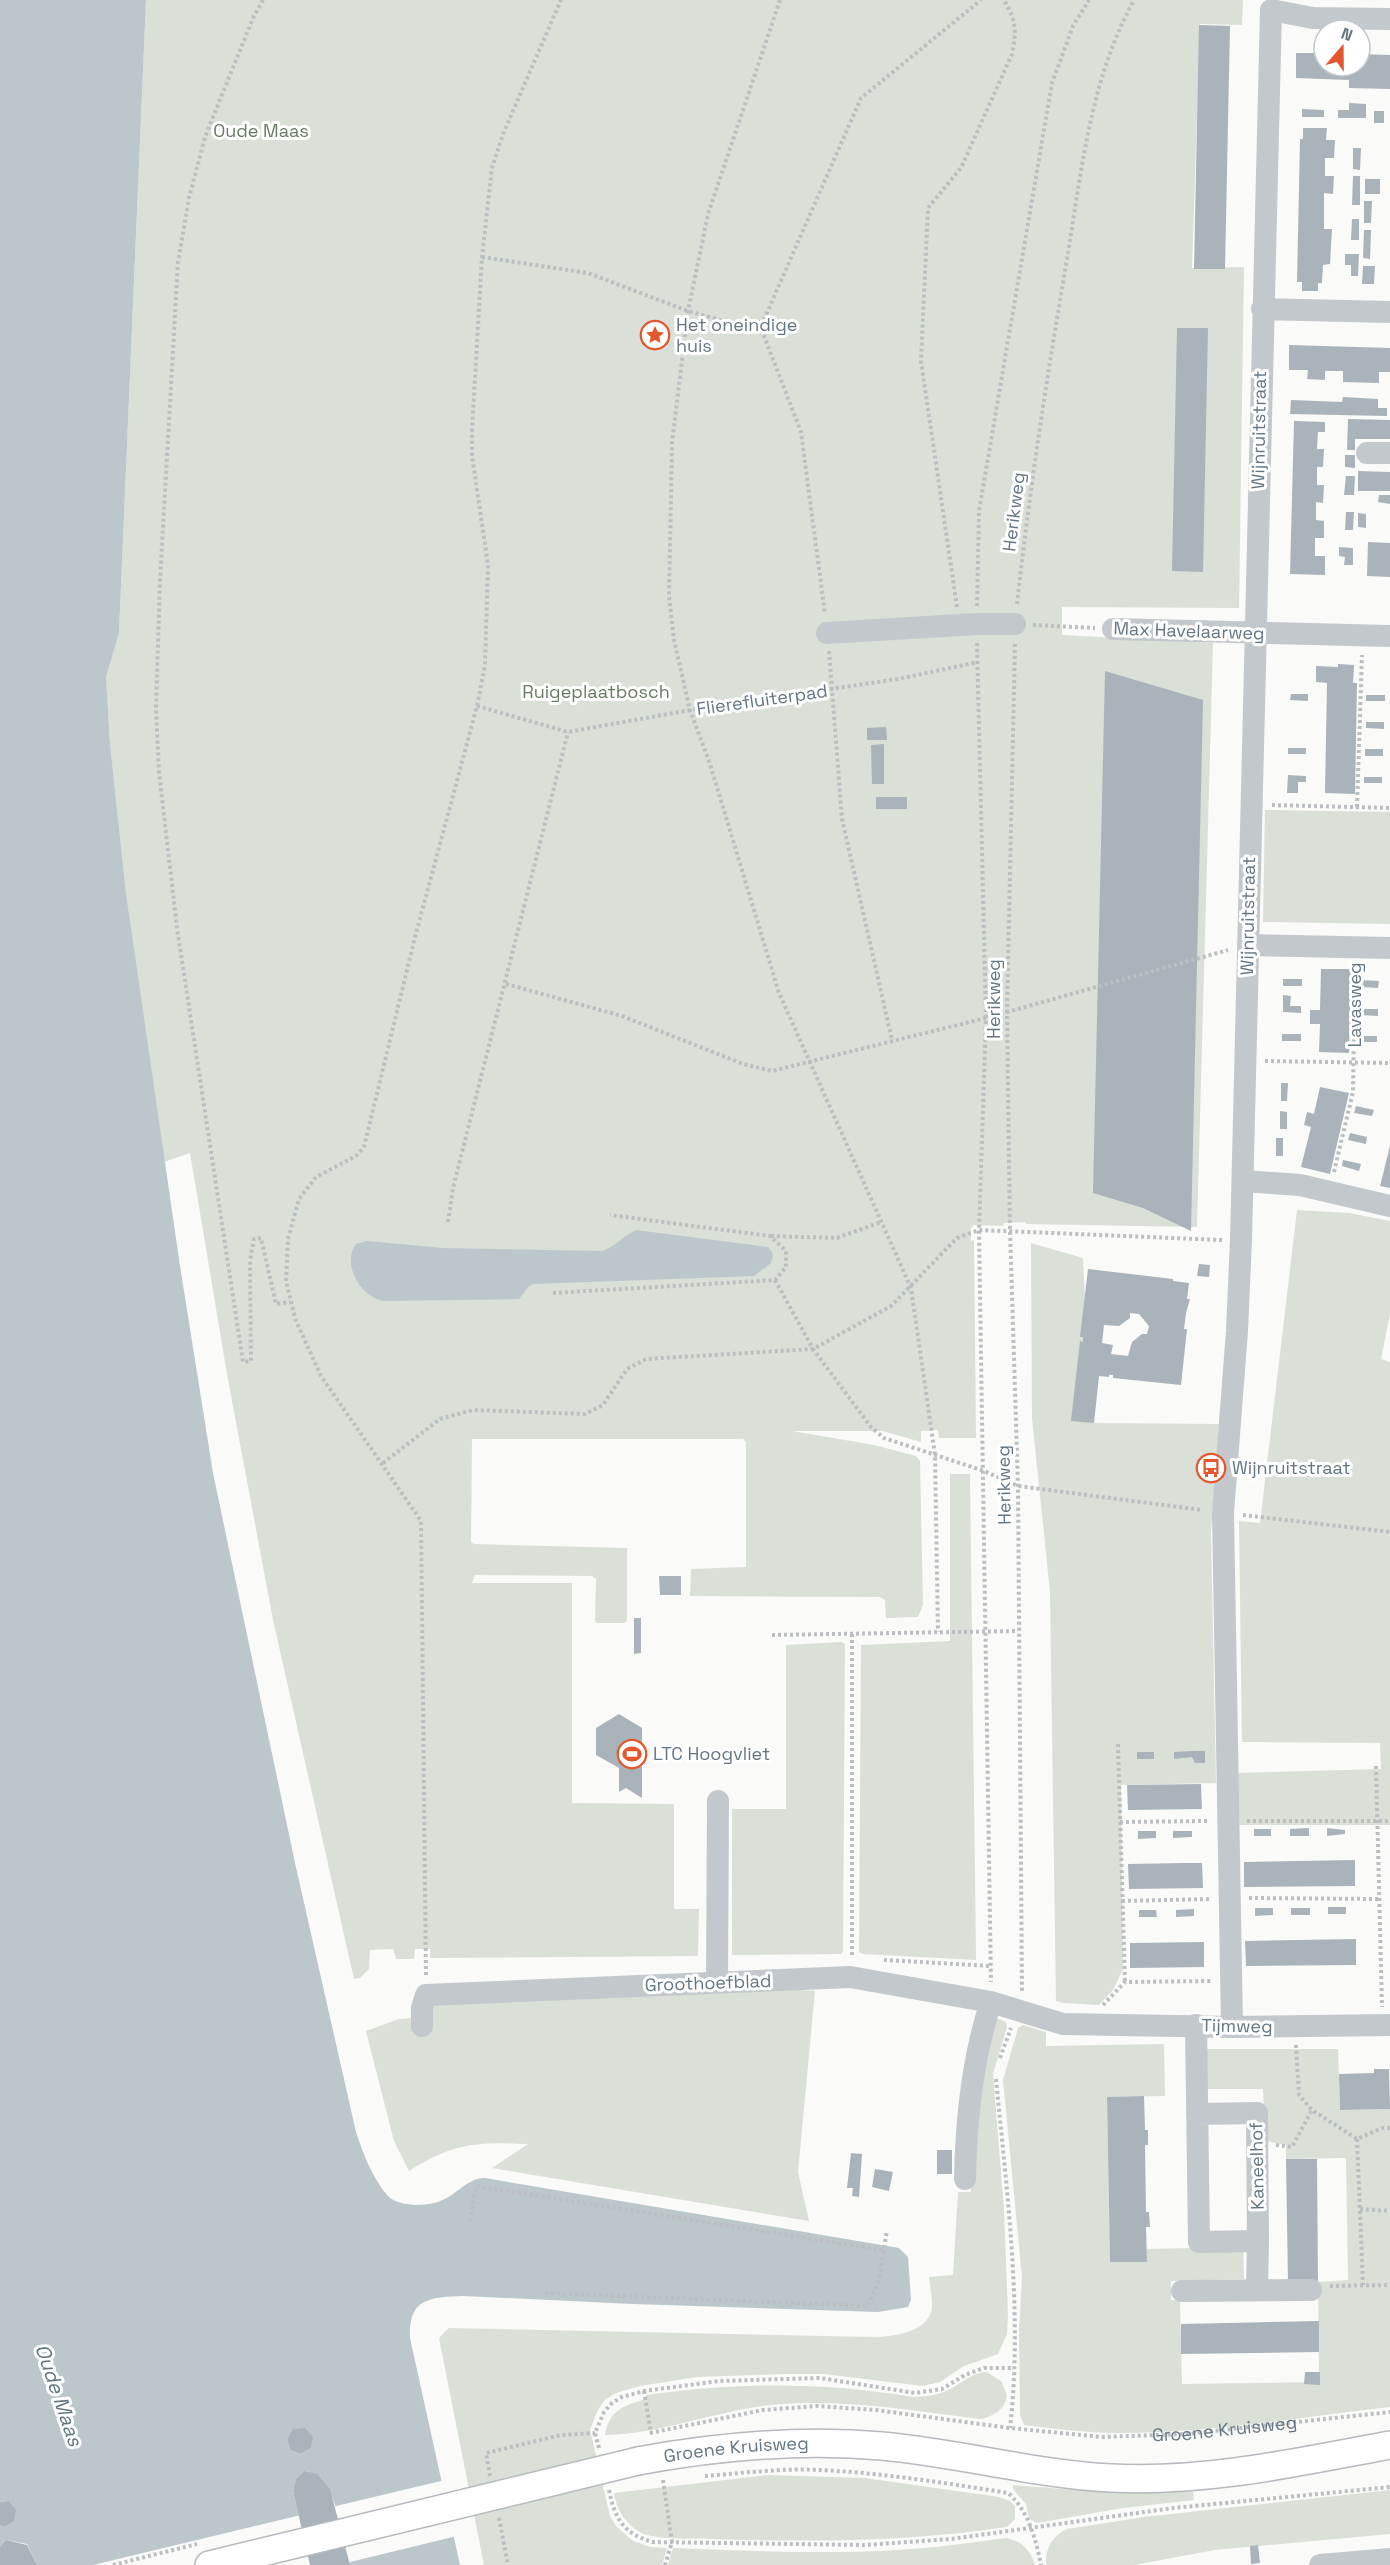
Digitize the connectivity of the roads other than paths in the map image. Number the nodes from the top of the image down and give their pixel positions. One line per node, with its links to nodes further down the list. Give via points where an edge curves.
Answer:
1 (1390, 19): 2 (street, Wijnruitstraat, via 1313,18 1271,10)
2 (1262, 309): 3 (street); 9 (street, Wijnruitstraat)
3 (1390, 312)
4 (1367, 453): 5 (street)
5 (1390, 453)
6 (1015, 624): 8 (street)
7 (1113, 629): 9 (street, Max Havelaarweg)
8 (827, 633)
9 (1255, 634): 10 (street, Max Havelaarweg); 11 (street, Wijnruitstraat)
10 (1390, 636)
11 (1248, 945): 12 (street, Lavasweg); 13 (street, Wijnruitstraat)
12 (1390, 948)
13 (1243, 1181): 14 (street, via 1300,1185); 22 (street, Wijnruitstraat, via 1237,1331 1223,1513)
14 (1390, 1206)
15 (718, 1801): 16 (street)
16 (717, 1982): 17 (street, Groothoefblad, via 850,1977); 21 (street, Groothoefblad, via 426,1995)
17 (991, 2002): 18 (street, Groothoefblad); 24 (street, via 982,2028 965,2141)
18 (1018, 2010): 19 (street, Tijmweg, via 1063,2024)
19 (1196, 2025): 22 (street, Tijmweg); 23 (street)
20 (1386, 2025): 22 (street, Tijmweg)
21 (422, 2026)
22 (1232, 2027)
23 (1197, 2114): 25 (street, via 1199,2242); 25 (street, Kaneelhof, via 1257,2113)
24 (964, 2178)
25 (1258, 2241): 26 (street, Kaneelhof)
26 (1257, 2290): 27 (street); 28 (street)
27 (1311, 2290)
28 (1182, 2291)
29 (1390, 2445): 31 (main road, Groene Kruisweg)
30 (1390, 2462): 31 (main road, Groene Kruisweg)
31 (1274, 2466): 33 (main road, Groene Kruisweg, bridge, via 1185,2476 1114,2478 1009,2467 883,2446 816,2442 640,2448)
32 (1390, 2559): 34 (street)
33 (209, 2565)
34 (1320, 2565)

